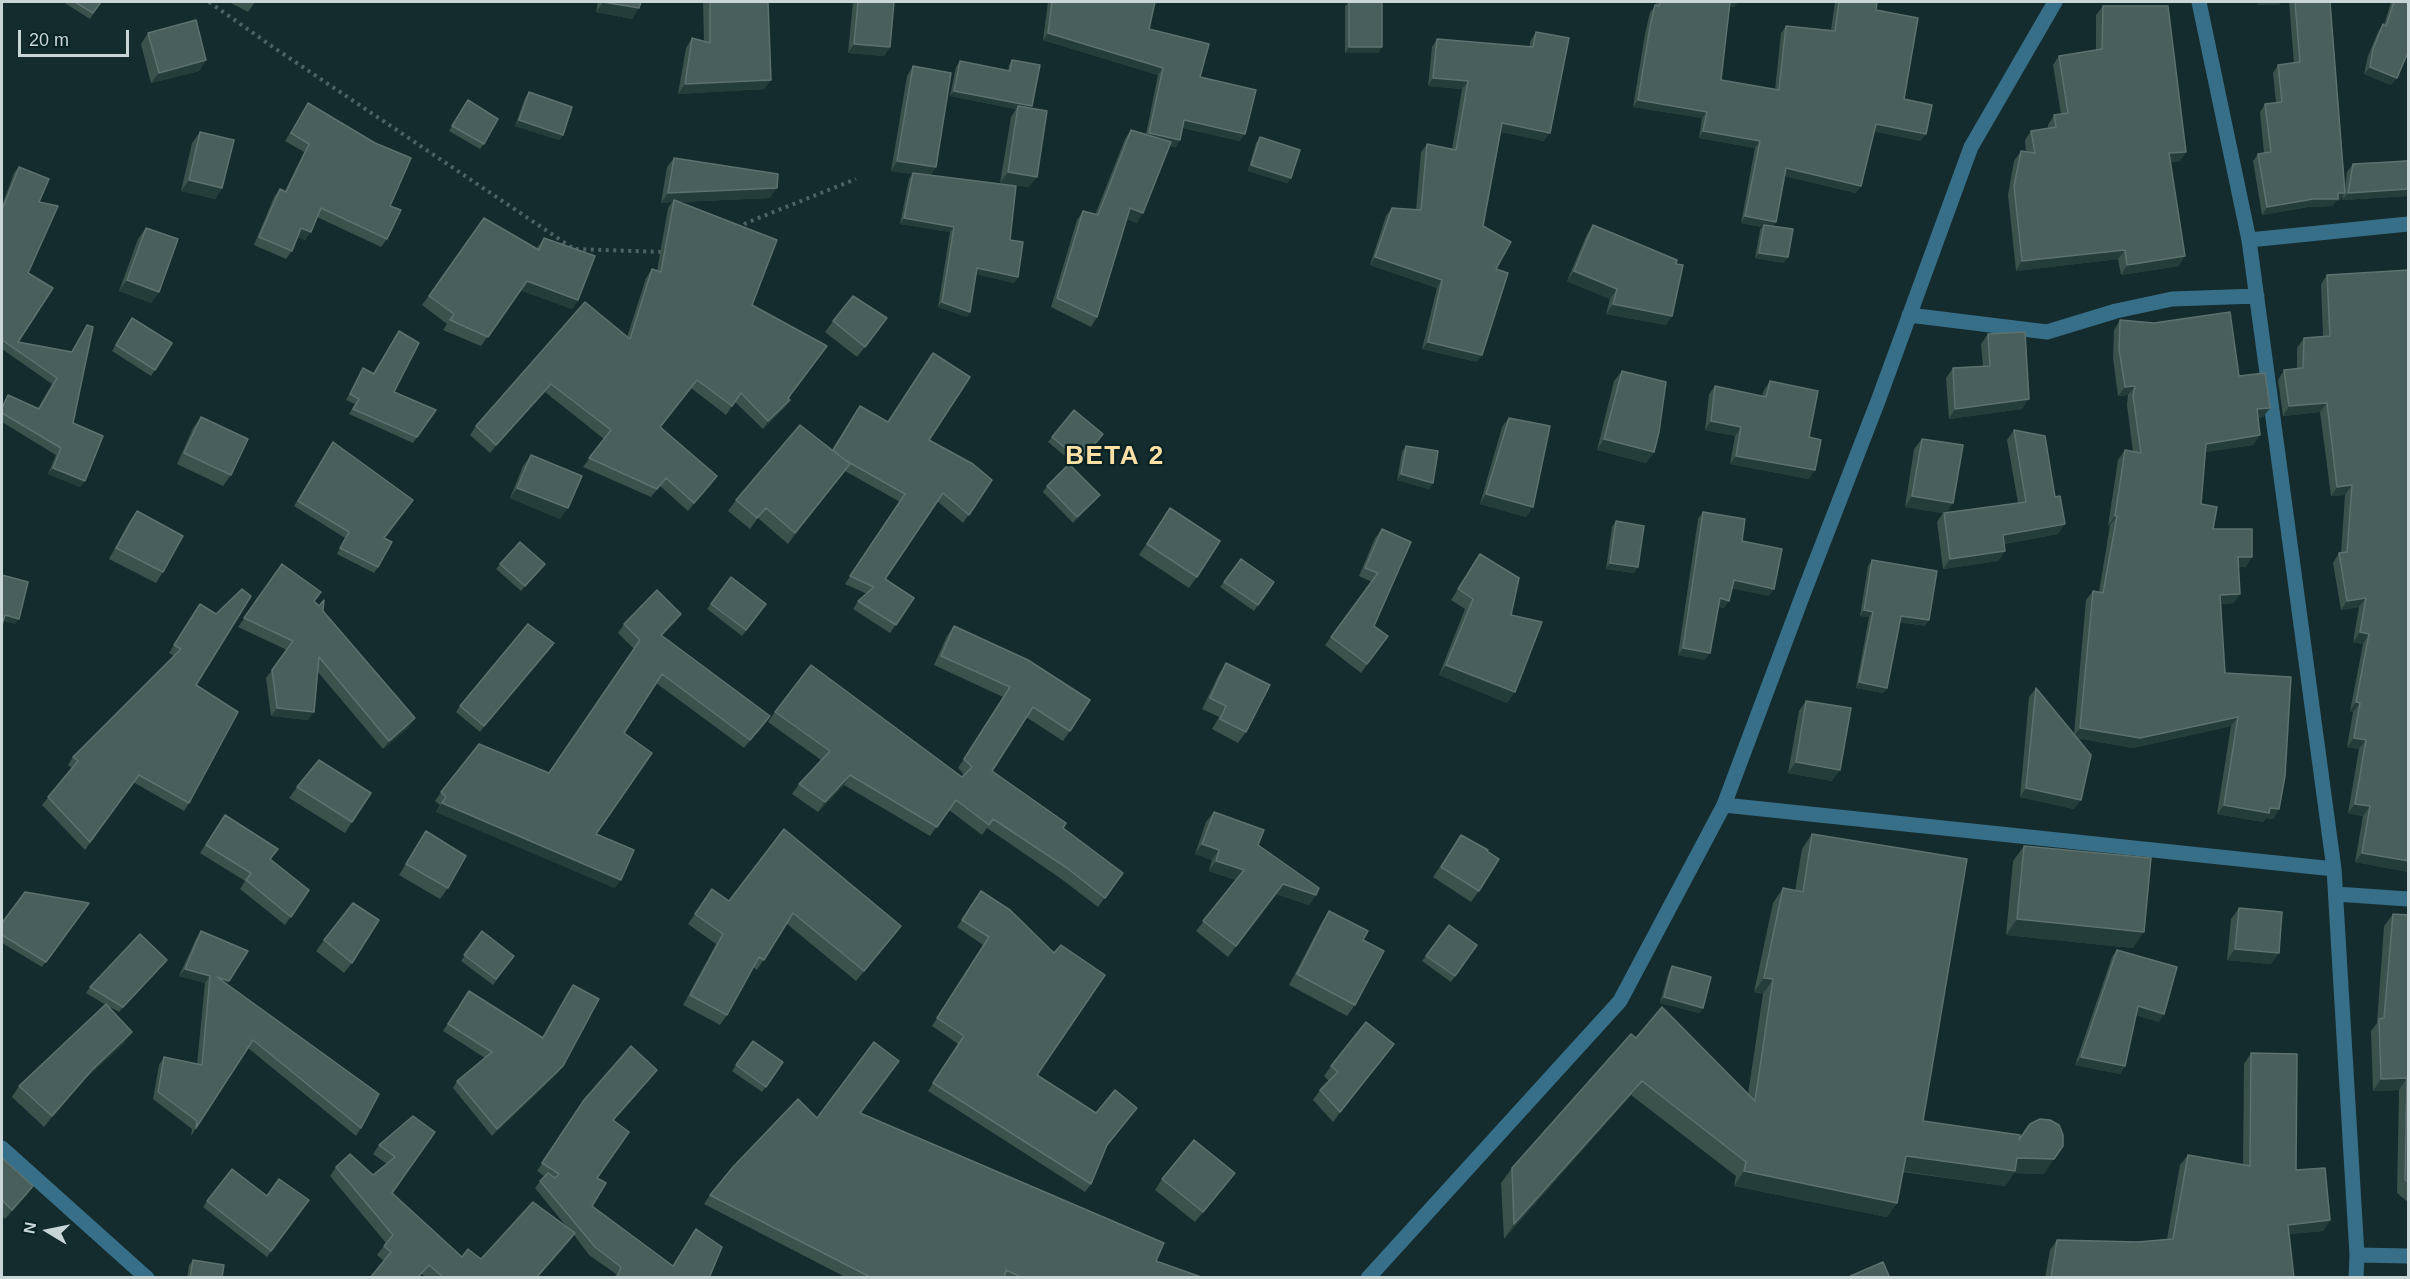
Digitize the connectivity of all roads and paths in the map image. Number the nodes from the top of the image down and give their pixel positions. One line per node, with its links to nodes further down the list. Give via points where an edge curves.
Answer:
1 (209, 2): 8 (path, via 574,249)
2 (2055, 2): 10 (street, via 1971,147)
3 (2199, 2): 7 (street)
4 (856, 179): 6 (path, via 746,223)
5 (2409, 224): 7 (street)
6 (732, 236)
7 (2249, 240): 9 (street)
8 (669, 253)
9 (2257, 296): 10 (street, via 2172,299 2047,332); 12 (street)
10 (1909, 315): 11 (street)
11 (1724, 805): 12 (street); 19 (street, via 1620,1001)
12 (2334, 869): 13 (street)
13 (2336, 894): 14 (street); 16 (street)
14 (2409, 899)
15 (2, 1148): 18 (street)
16 (2357, 1255): 17 (street); 20 (street)
17 (2409, 1256)
18 (147, 1278)
19 (1368, 1278)
20 (2356, 1278)

